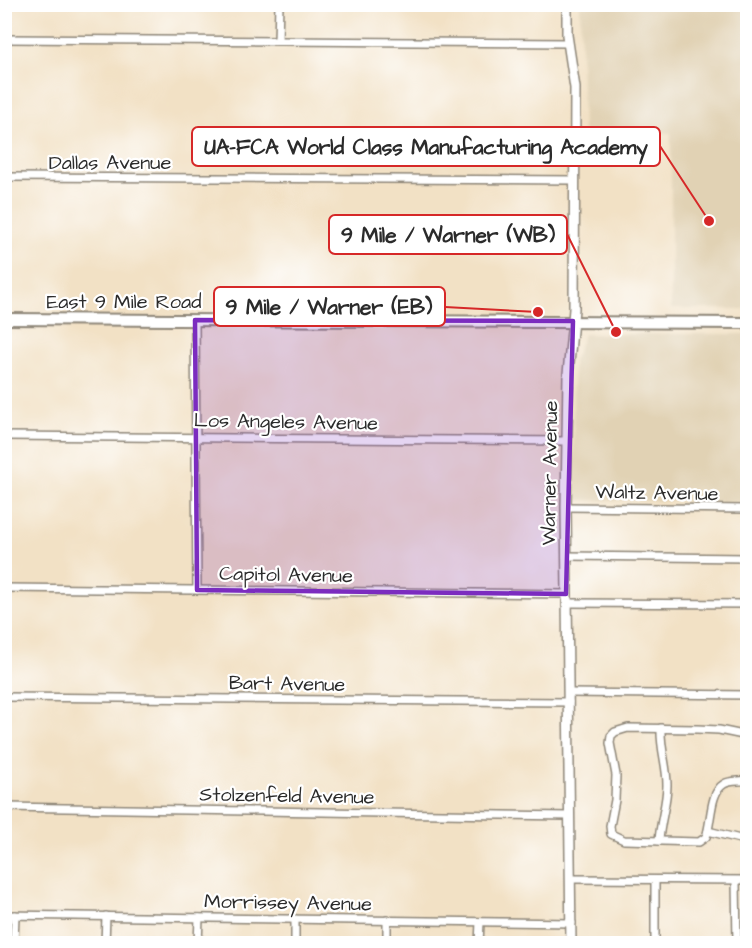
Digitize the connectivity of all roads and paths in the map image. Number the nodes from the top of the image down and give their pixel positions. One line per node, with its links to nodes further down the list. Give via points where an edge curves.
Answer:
1 (279, 4): 4 (street)
2 (567, 4): 5 (street, Warner Avenue)
3 (4, 39): 4 (street)
4 (278, 41): 5 (street)
5 (568, 43): 7 (street, Warner Avenue, via 575,88)
6 (4, 177): 7 (street, Dallas Avenue)
7 (575, 180): 10 (street, Warner Avenue)
8 (4, 319): 9 (main road, East 9 Mile Road)
9 (195, 320): 10 (main road, East 9 Mile Road); 13 (street)
10 (573, 321): 11 (main road, East 9 Mile Road); 14 (street, Warner Avenue)
11 (747, 322)
12 (4, 436): 13 (street, Los Angeles Avenue)
13 (197, 436): 14 (street, Los Angeles Avenue); 20 (street)
14 (568, 441): 15 (street, Warner Avenue)
15 (566, 507): 16 (street, Waltz Avenue); 17 (street, Warner Avenue)
16 (747, 509)
17 (566, 556): 18 (street); 21 (street, Warner Avenue)
18 (747, 558)
19 (4, 588): 20 (street, Capitol Avenue)
20 (197, 590): 21 (street, Capitol Avenue)
21 (566, 598): 22 (street, Capitol Avenue); 25 (street, Warner Avenue)
22 (747, 604)
23 (747, 695): 25 (street, Bart Avenue)
24 (4, 696): 25 (street, Bart Avenue)
25 (569, 698): 30 (street, Warner Avenue)
26 (661, 728): 27 (street, via 719,730); 32 (street, via 667,791); 32 (street, via 615,732 610,749 616,775 611,834 624,840)
27 (747, 736)
28 (747, 780): 31 (street, via 720,787)
29 (4, 807): 30 (street, Stolzenfeld Avenue)
30 (569, 816): 34 (street, Warner Avenue)
31 (708, 831): 32 (street, via 699,842); 33 (street)
32 (659, 841)
33 (747, 841)
34 (572, 879): 35 (street); 45 (street, Warner Avenue)
35 (655, 880): 37 (street); 53 (street)
36 (747, 880): 37 (street)
37 (736, 881): 54 (street)
38 (4, 915): 39 (street, Morrissey Avenue)
39 (15, 915): 40 (street, Morrissey Avenue); 46 (street)
40 (106, 916): 41 (street, Morrissey Avenue); 47 (street)
41 (199, 918): 42 (street, Morrissey Avenue); 48 (street)
42 (295, 919): 43 (street, Morrissey Avenue); 49 (street)
43 (387, 920): 44 (street, Morrissey Avenue); 50 (street)
44 (480, 922): 45 (street, Morrissey Avenue); 51 (street)
45 (572, 923): 52 (street, Warner Avenue)
46 (14, 944)
47 (105, 944)
48 (198, 944)
49 (295, 944)
50 (387, 944)
51 (479, 944)
52 (571, 944)
53 (655, 944)
54 (737, 944)

